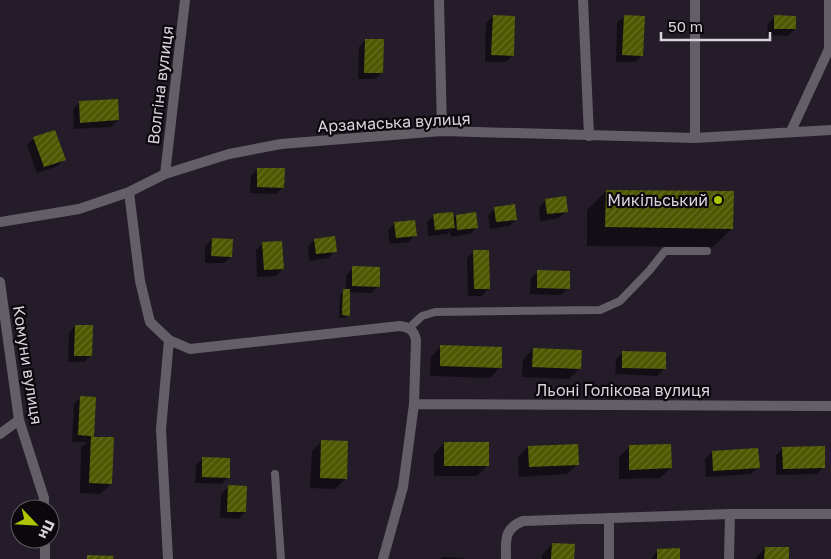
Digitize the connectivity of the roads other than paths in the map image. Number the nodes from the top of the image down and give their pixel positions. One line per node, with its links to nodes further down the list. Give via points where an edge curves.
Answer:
1 (185, 0): 11 (street, Волгіна вулиця)
2 (439, 0): 7 (street)
3 (583, 0): 9 (street)
4 (694, 0): 10 (street)
5 (829, 0): 8 (street, via 829,49)
6 (831, 130): 8 (street, Арзамаська вулиця)
7 (442, 131): 9 (street, Арзамаська вулиця); 11 (street, Арзамаська вулиця, via 281,144 229,154)
8 (791, 131): 10 (street, Арзамаська вулиця)
9 (589, 136): 10 (street, Арзамаська вулиця)
10 (695, 138)
11 (165, 174): 12 (street, Арзамаська вулиця)
12 (129, 192): 13 (street, Арзамаська вулиця, via 78,209); 17 (street, via 140,281 150,322)
13 (0, 222)
14 (706, 251): 16 (lane, via 665,251 620,300 600,310 435,312 422,316)
15 (0, 282): 20 (street, Комуни вулиця)
16 (409, 328): 17 (street, via 400,326 190,348); 18 (street, via 416,340)
17 (169, 340): 27 (street, via 161,428)
18 (414, 404): 19 (street, Льоні Голікова вулиця); 29 (street, via 403,487)
19 (831, 406)
20 (19, 420): 21 (street); 23 (street, Комуни вулиця)
21 (0, 434)
22 (275, 474): 28 (lane)
23 (44, 499)
24 (730, 514): 25 (street); 26 (street); 32 (street)
25 (831, 514)
26 (609, 518): 30 (street, via 515,524 506,540); 31 (street)
27 (168, 559)
28 (281, 559)
29 (383, 559)
30 (506, 559)
31 (609, 559)
32 (729, 559)

